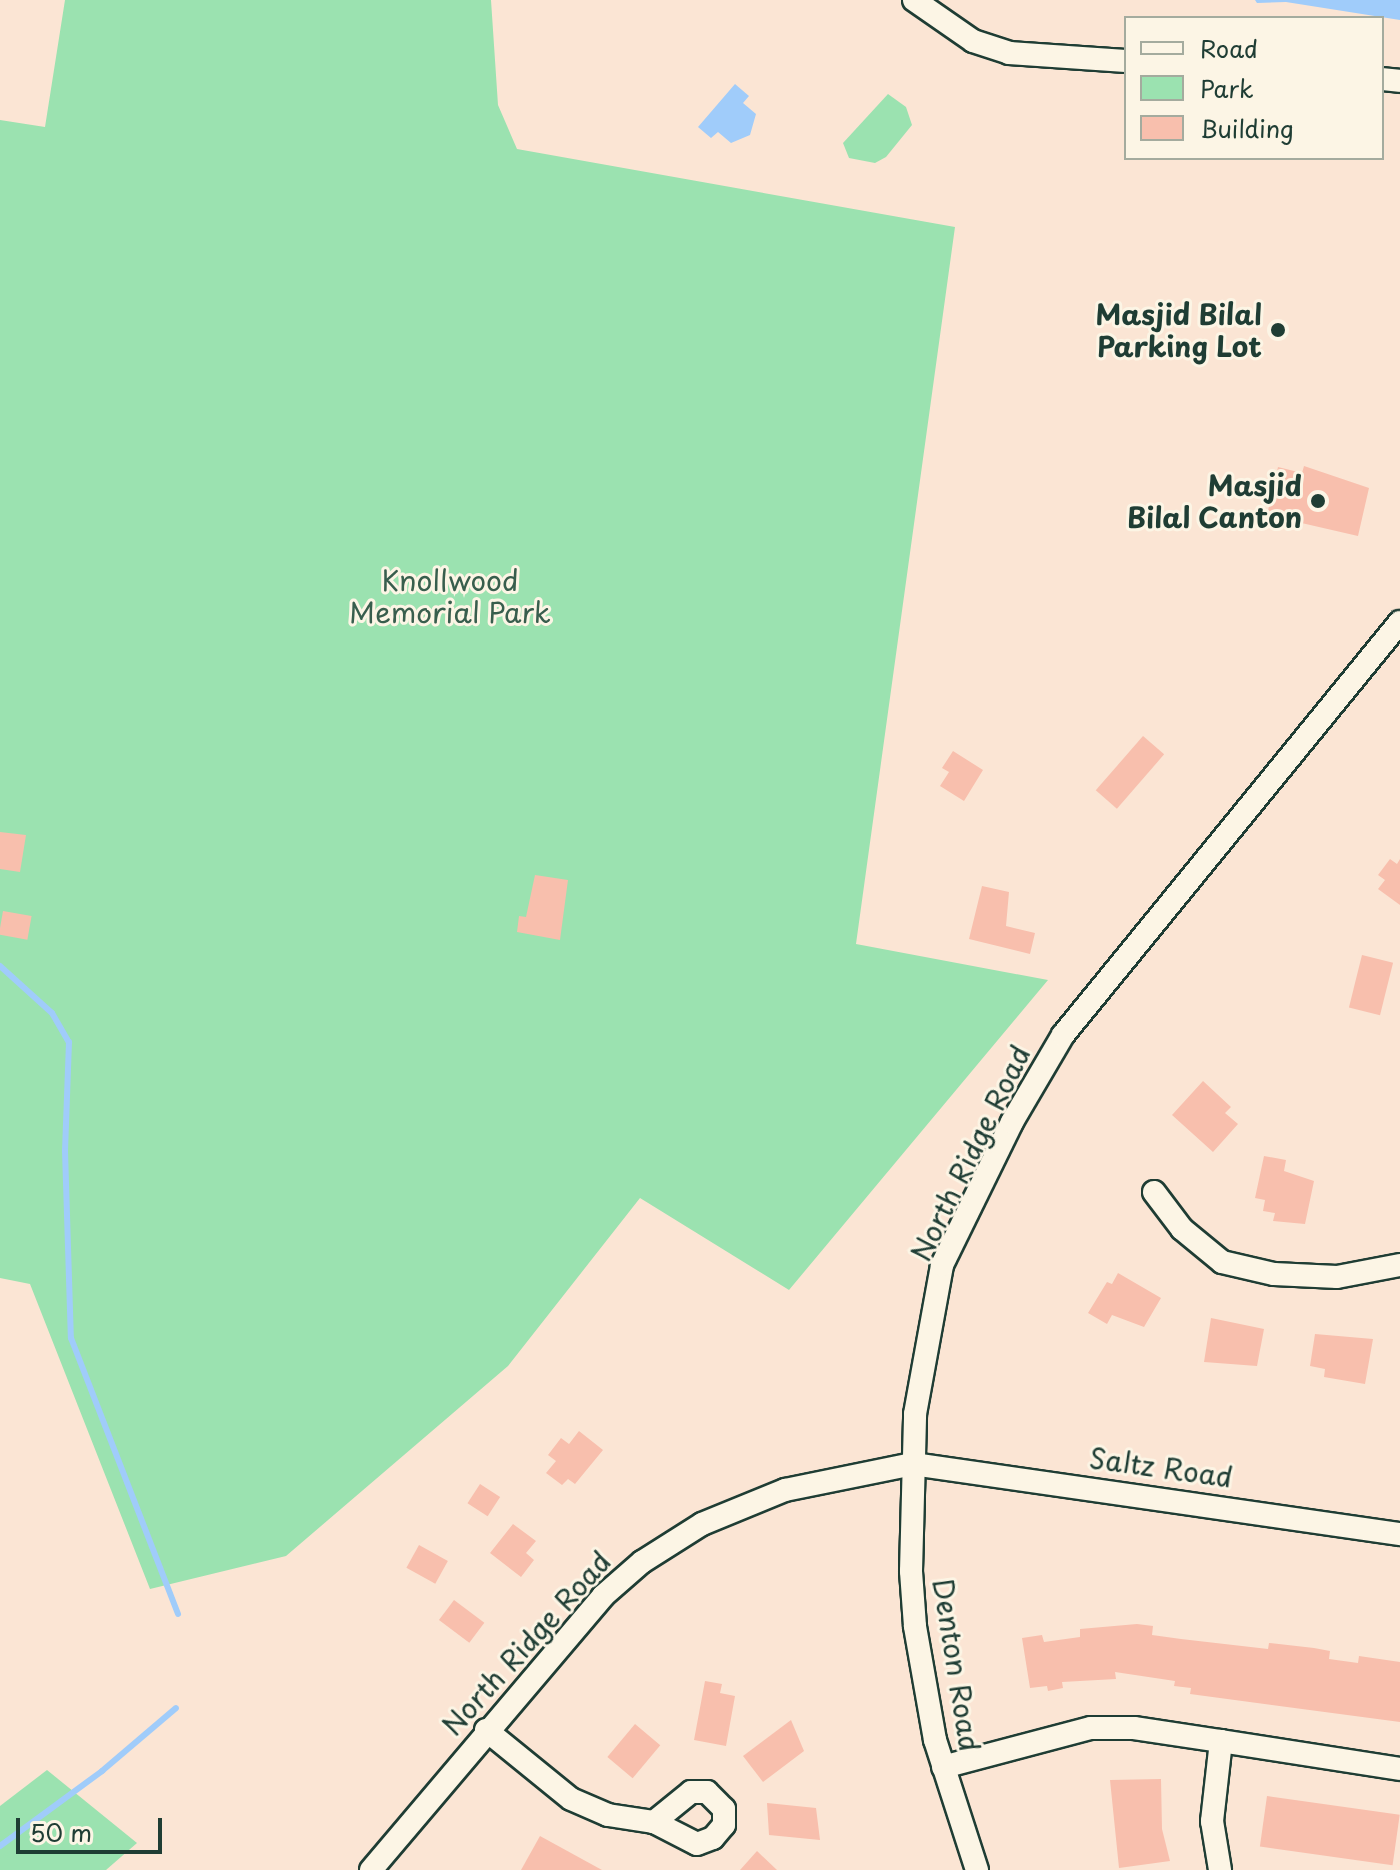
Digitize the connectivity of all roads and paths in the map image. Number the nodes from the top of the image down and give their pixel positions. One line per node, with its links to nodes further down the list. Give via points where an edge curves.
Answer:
1 (914, 0): 2 (street, via 973,41 1009,53)
2 (1124, 61)
3 (1400, 622): 6 (street, North Ridge Road, via 1137,938 1036,1078 942,1265 922,1362)
4 (1154, 1192): 5 (street, via 1182,1229 1222,1262 1274,1274 1337,1277)
5 (1400, 1265)
6 (913, 1464): 7 (street, Saltz Road); 8 (street, North Ridge Road, via 785,1490 702,1524 642,1562 603,1596); 10 (street, Denton Road, via 915,1626)
7 (1400, 1534)
8 (486, 1730): 12 (street, via 571,1799 608,1815); 13 (street, North Ridge Road)
9 (1221, 1741): 10 (street, via 1134,1728 1091,1728); 11 (street); 15 (street, via 1212,1821)
10 (943, 1767): 14 (street, Denton Road)
11 (1400, 1769)
12 (654, 1822)
13 (371, 1870)
14 (977, 1870)
15 (1220, 1870)

